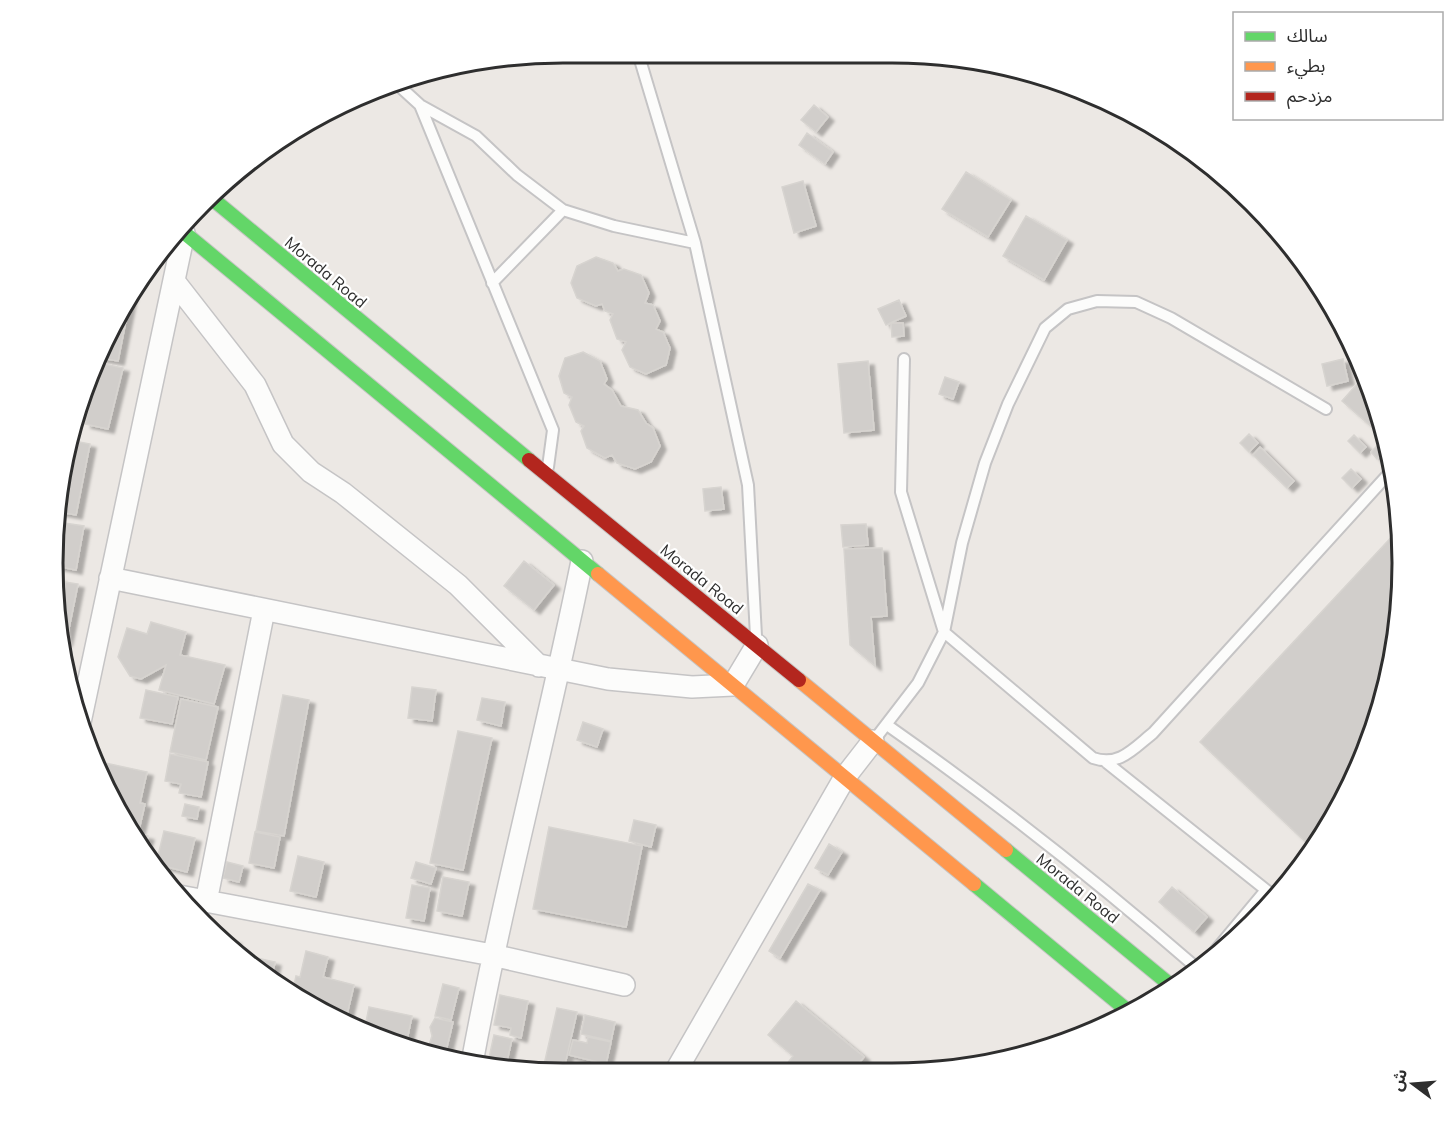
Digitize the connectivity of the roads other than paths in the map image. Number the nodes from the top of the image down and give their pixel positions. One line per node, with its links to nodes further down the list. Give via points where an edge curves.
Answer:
1 (641, 63): 8 (lane)
2 (403, 90): 3 (lane)
3 (420, 105): 5 (lane, via 477,136 517,175); 10 (lane)
4 (216, 202): 13 (main road, Morada Road, via 508,445)
5 (563, 210): 8 (lane, via 614,226); 10 (lane)
6 (186, 234): 15 (main road)
7 (180, 241): 9 (street)
8 (695, 243): 19 (lane, via 748,485)
9 (174, 281): 16 (street); 20 (street, via 255,385 283,444 311,472 458,585)
10 (492, 283): 13 (lane, via 553,430)
11 (904, 359): 18 (lane, via 901,492)
12 (1326, 409): 18 (lane, via 1171,318 1136,302 1097,301 1068,309 1045,328 985,463 962,543)
13 (547, 473): 19 (main road, Morada Road)
14 (1384, 478): 26 (lane, via 1153,733 1122,758)
15 (582, 561): 21 (street); 22 (main road)
16 (110, 578): 17 (street); 23 (street)
17 (264, 610): 20 (street); 30 (street)
18 (944, 632): 24 (lane, via 918,683); 26 (lane, via 1093,758)
19 (757, 645): 22 (street); 25 (main road, Morada Road)
20 (539, 666): 21 (street)
21 (560, 670): 22 (street, via 662,685); 31 (street)
22 (733, 685): 27 (main road)
23 (84, 706)
24 (887, 725): 25 (lane); 32 (lane, via 1003,809)
25 (873, 741): 27 (street); 33 (main road, Morada Road)
26 (1106, 762): 28 (lane)
27 (845, 777): 35 (main road); 37 (street)
28 (1269, 892)
29 (192, 899): 30 (street)
30 (206, 902): 31 (street)
31 (492, 955): 34 (street); 36 (street)
32 (1191, 963)
33 (1166, 981)
34 (624, 985)
35 (1122, 1006)
36 (474, 1055)
37 (680, 1063)

